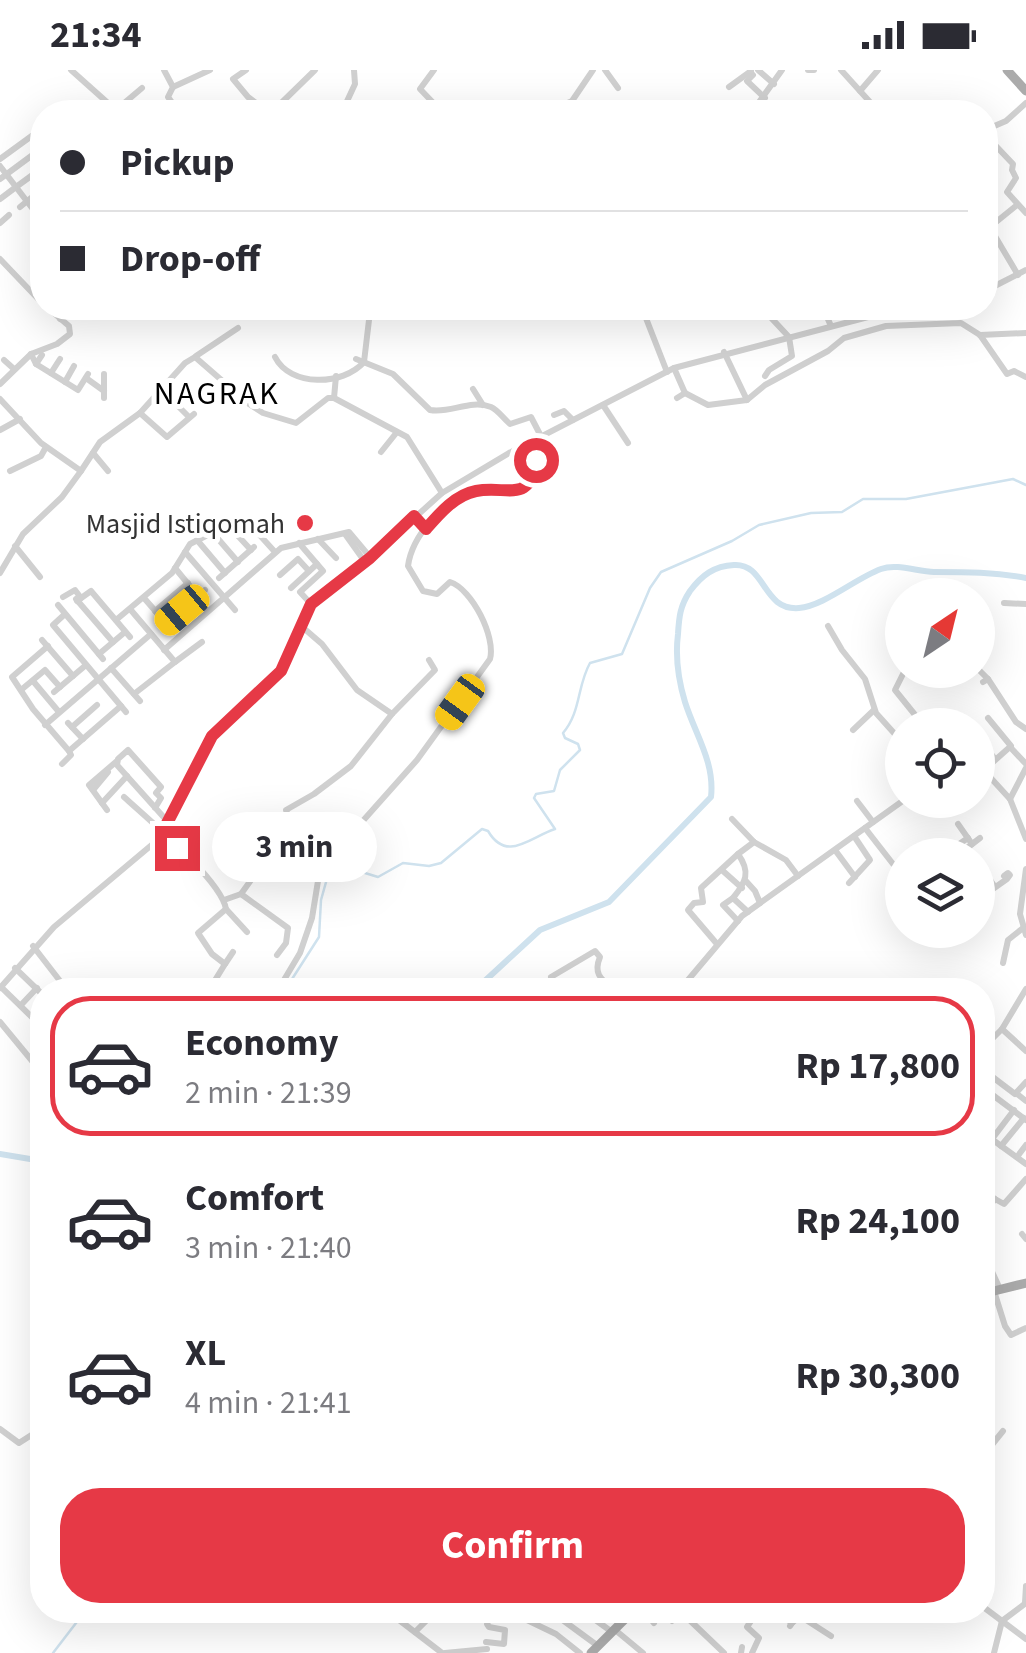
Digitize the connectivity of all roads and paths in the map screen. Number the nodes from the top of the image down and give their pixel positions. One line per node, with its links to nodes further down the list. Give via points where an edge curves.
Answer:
1 (71, 70): 25 (street)
2 (164, 70): 18 (street)
3 (210, 70): 18 (street)
4 (226, 70): 16 (street)
5 (246, 70): 16 (street)
6 (315, 70): 29 (street)
7 (354, 70): 30 (street)
8 (434, 70): 31 (street, via 420,89)
9 (593, 70): 32 (street)
10 (605, 70): 21 (street)
11 (753, 70): 17 (street); 19 (street); 24 (street, via 748,81)
12 (841, 70): 22 (street)
13 (878, 70): 22 (street)
14 (778, 71): 17 (street)
15 (1013, 72): 23 (main road)
16 (233, 79): 28 (street)
17 (774, 84): 24 (street)
18 (173, 87): 27 (street)
19 (730, 87)
20 (142, 88): 26 (street)
21 (618, 88)
22 (860, 91): 33 (street)
23 (1026, 91)
24 (765, 98)
25 (102, 100)
26 (127, 100)
27 (169, 100)
28 (252, 100)
29 (290, 100)
30 (348, 100)
31 (433, 100)
32 (572, 100)
33 (868, 100)
34 (1026, 103): 35 (street)
35 (998, 124)
36 (30, 137): 39 (street)
37 (998, 149): 46 (street, via 1013,164 1016,178 1007,191)
38 (30, 156): 40 (street)
39 (0, 163): 40 (street)
40 (3, 177): 42 (street)
41 (30, 177): 42 (street)
42 (16, 187): 43 (street); 45 (street)
43 (0, 198)
44 (30, 200): 45 (street)
45 (24, 204): 47 (street)
46 (1017, 205): 48 (street); 50 (street)
47 (30, 210)
48 (1026, 213)
49 (9, 216): 51 (street)
50 (998, 220)
51 (0, 223)
52 (998, 245): 55 (street)
53 (0, 259): 57 (street)
54 (1026, 270): 55 (street)
55 (1018, 275): 56 (street)
56 (998, 285)
57 (30, 290)
58 (62, 320): 70 (street, via 68,336)
59 (369, 320): 76 (street)
60 (648, 320): 80 (street)
61 (774, 320): 68 (street)
62 (830, 320): 64 (street)
63 (846, 320): 64 (street)
64 (833, 326): 68 (street)
65 (238, 328): 72 (street)
66 (1026, 333): 67 (street)
67 (980, 335): 85 (street, via 1005,372); 94 (street, via 961,322 870,329 844,338)
68 (790, 337): 69 (street); 84 (street, via 791,359)
69 (724, 352): 80 (street); 94 (street)
70 (31, 354): 77 (street); 79 (street)
71 (42, 355): 77 (street)
72 (195, 357): 88 (street); 91 (street, via 249,404 289,422)
73 (274, 357): 83 (street, via 303,379)
74 (4, 360): 79 (street)
75 (60, 360): 81 (street)
76 (360, 360): 83 (street, via 355,371); 96 (street, via 393,374 430,410)
77 (36, 364): 81 (street)
78 (74, 366): 86 (street)
79 (14, 369): 87 (street)
80 (671, 370): 90 (street); 95 (street)
81 (51, 373): 86 (street)
82 (104, 374): 86 (street, via 104,394 87,376 78,390)
83 (336, 376): 91 (street)
84 (765, 376)
85 (1026, 377)
86 (64, 382)
87 (0, 384)
88 (161, 389): 97 (street); 97 (street, via 192,416 166,437)
89 (473, 390): 96 (street)
90 (685, 393): 92 (street); 94 (street, via 708,405)
91 (334, 398): 102 (street)
92 (677, 398)
93 (0, 400): 99 (street)
94 (747, 400)
95 (603, 405): 100 (street); 104 (street)
96 (484, 406): 103 (street, via 510,424 531,417)
97 (140, 413): 106 (street)
98 (554, 415): 100 (street, via 564,410)
99 (20, 418): 101 (street); 105 (street)
100 (573, 420): 103 (street)
101 (0, 430)
102 (398, 432): 107 (street); 111 (street)
103 (541, 436): 111 (street); 114 (street, via 531,483 511,491 474,491)
104 (628, 443)
105 (46, 447): 108 (street); 110 (street)
106 (92, 452): 109 (street); 110 (street)
107 (381, 452)
108 (10, 471)
109 (108, 471)
110 (81, 472): 119 (street)
111 (442, 493): 112 (street)
112 (414, 516): 114 (street); 123 (street)
113 (228, 525): 115 (street); 121 (street, via 246,518); 124 (street, via 252,549)
114 (426, 529): 202 (street, via 410,555 410,572 430,594 450,582 461,587 492,639 490,659 416,760)
115 (213, 533): 117 (street); 124 (street)
116 (318, 538): 118 (street); 122 (street); 123 (street, via 344,533)
117 (197, 540): 120 (street); 124 (street, via 222,575)
118 (298, 544): 121 (street); 125 (street)
119 (16, 546): 127 (street); 130 (street)
120 (184, 552): 126 (street); 135 (street)
121 (275, 553): 135 (street)
122 (336, 558)
123 (367, 560): 138 (street)
124 (238, 562)
125 (317, 564): 128 (street); 138 (street, via 323,571 300,592)
126 (175, 568): 131 (street); 134 (street)
127 (0, 572)
128 (306, 574): 129 (street, via 292,564); 132 (street)
129 (280, 576)
130 (40, 577)
131 (188, 583): 142 (street); 142 (street, via 202,593 168,626)
132 (290, 588)
133 (64, 597): 136 (street, via 75,590)
134 (144, 598): 141 (street); 142 (street)
135 (224, 598): 143 (street); 151 (street)
136 (78, 599): 145 (street, via 91,591); 149 (street)
137 (1004, 603): 139 (street)
138 (311, 604): 146 (street)
139 (1026, 604)
140 (58, 605): 144 (street)
141 (130, 609): 145 (street); 148 (street)
142 (155, 610)
143 (235, 610)
144 (66, 614): 149 (street, via 101,657); 154 (street, via 54,625)
145 (116, 620): 149 (street, via 128,635)
146 (300, 625): 165 (street, via 358,690); 189 (street, via 281,671 212,736)
147 (828, 626): 163 (street, via 862,674)
148 (151, 634): 151 (street); 155 (street)
149 (113, 642)
150 (202, 642): 153 (street)
151 (164, 650): 153 (street)
152 (429, 660): 165 (street, via 436,670)
153 (175, 662): 155 (street, via 137,698)
154 (86, 665): 156 (street); 157 (street)
155 (111, 668): 157 (street)
156 (73, 676): 158 (street, via 57,690 45,670); 161 (street, via 45,643 12,676)
157 (98, 679): 164 (street); 166 (street, via 124,709)
158 (33, 681): 161 (street); 164 (street)
159 (896, 688): 162 (street)
160 (991, 688): 170 (street)
161 (21, 690): 168 (street)
162 (910, 708)
163 (874, 710): 167 (street); 171 (street)
164 (60, 712): 168 (street)
165 (392, 714): 197 (street, via 351,766 286,810)
166 (108, 717): 172 (street); 172 (street, via 95,703 70,725)
167 (885, 723)
168 (46, 725): 174 (street)
169 (995, 727): 173 (street)
170 (1026, 729)
171 (852, 730)
172 (83, 739): 174 (street)
173 (1010, 747): 175 (street); 178 (street)
174 (69, 751): 177 (street)
175 (995, 758)
176 (117, 762): 179 (street); 179 (street, via 88,784 105,807); 184 (street, via 130,750 147,769 161,787)
177 (62, 764)
178 (1026, 766): 182 (street)
179 (127, 776): 184 (street)
180 (995, 782): 182 (street)
181 (124, 796): 193 (street)
182 (1010, 799): 187 (street)
183 (857, 801): 190 (street)
184 (155, 808): 189 (street)
185 (1026, 812): 187 (street)
186 (885, 813): 190 (street)
187 (1016, 815): 196 (street)
188 (732, 819): 198 (street)
189 (168, 822): 193 (street)
190 (873, 822): 192 (street)
191 (958, 824): 195 (street)
192 (865, 828): 194 (street); 201 (street)
193 (162, 833): 212 (street); 218 (street)
194 (854, 836): 199 (street); 199 (street, via 870,860 852,880)
195 (966, 838)
196 (1026, 839)
197 (307, 841): 202 (street); 208 (street, via 266,858)
198 (754, 842): 200 (street); 204 (street, via 786,860)
199 (835, 850): 204 (street)
200 (738, 854): 203 (street); 206 (street)
201 (885, 854)
202 (329, 859): 227 (street, via 300,953)
203 (723, 870): 206 (street); 217 (street, via 702,888 702,902 688,910)
204 (798, 876): 211 (street)
205 (1024, 879): 207 (street, via 1008,876); 210 (street)
206 (744, 884): 209 (street); 211 (street)
207 (995, 885)
208 (241, 894): 212 (street); 220 (street, via 288,928)
209 (733, 898): 213 (street); 214 (street, via 723,905)
210 (1023, 902): 215 (street)
211 (760, 904): 213 (street)
212 (225, 905): 216 (street); 221 (street, via 198,932)
213 (748, 912): 214 (street)
214 (738, 921): 217 (street)
215 (1024, 931): 222 (street, via 1008,940)
216 (247, 932)
217 (717, 944): 229 (street)
218 (34, 946): 223 (street); 225 (street)
219 (233, 952): 221 (street)
220 (278, 955)
221 (224, 964): 226 (street)
222 (1003, 964)
223 (15, 968): 230 (street); 231 (street)
224 (551, 977): 228 (street, via 594,951)
225 (57, 978)
226 (216, 978)
227 (285, 978)
228 (600, 978)
229 (693, 978)
230 (30, 982)
231 (0, 987): 234 (street)
232 (1026, 988): 237 (street)
233 (30, 998): 234 (street)
234 (20, 1005): 235 (street)
235 (30, 1015)
236 (0, 1022): 240 (street)
237 (1002, 1030): 238 (street); 239 (street)
238 (995, 1036)
239 (1026, 1051)
240 (30, 1058)
241 (995, 1077): 243 (street)
242 (1024, 1081): 243 (street)
243 (1017, 1091): 245 (street)
244 (995, 1096): 246 (street)
245 (1026, 1098)
246 (1014, 1110): 247 (street); 248 (street)
247 (1025, 1119): 251 (street)
248 (995, 1135)
249 (995, 1141): 251 (street)
250 (1026, 1145): 252 (street)
251 (1001, 1146): 252 (street)
252 (1017, 1157): 253 (street)
253 (1026, 1164)
254 (1026, 1179): 255 (street, via 1004,1204)
255 (995, 1199)
256 (1026, 1283): 258 (main road)
257 (995, 1285): 258 (street)
258 (997, 1290): 259 (street, via 1011,1335)
259 (1026, 1328)
260 (0, 1429): 262 (street, via 20,1443)
261 (1003, 1431): 263 (street)
262 (30, 1436)
263 (995, 1441)
264 (1026, 1586): 265 (street)
265 (1025, 1603): 267 (street)
266 (995, 1617): 267 (street)
267 (1002, 1622): 284 (street); 292 (street)
268 (403, 1623): 282 (street)
269 (424, 1623): 282 (street)
270 (488, 1623): 287 (street, via 505,1630 504,1644)
271 (505, 1623): 280 (street)
272 (539, 1623): 288 (street)
273 (564, 1623): 285 (street)
274 (606, 1623): 281 (street)
275 (613, 1623): 281 (street)
276 (621, 1623): 281 (main road)
277 (687, 1623): 290 (street)
278 (750, 1623): 291 (street, via 759,1638)
279 (811, 1623): 283 (street)
280 (504, 1626)
281 (616, 1628): 285 (main road); 286 (street)
282 (415, 1632): 287 (street)
283 (831, 1636)
284 (1026, 1639)
285 (595, 1649)
286 (633, 1650): 289 (street)
287 (444, 1653)
288 (580, 1653)
289 (643, 1653)
290 (724, 1653)
291 (752, 1653)
292 (994, 1653)

